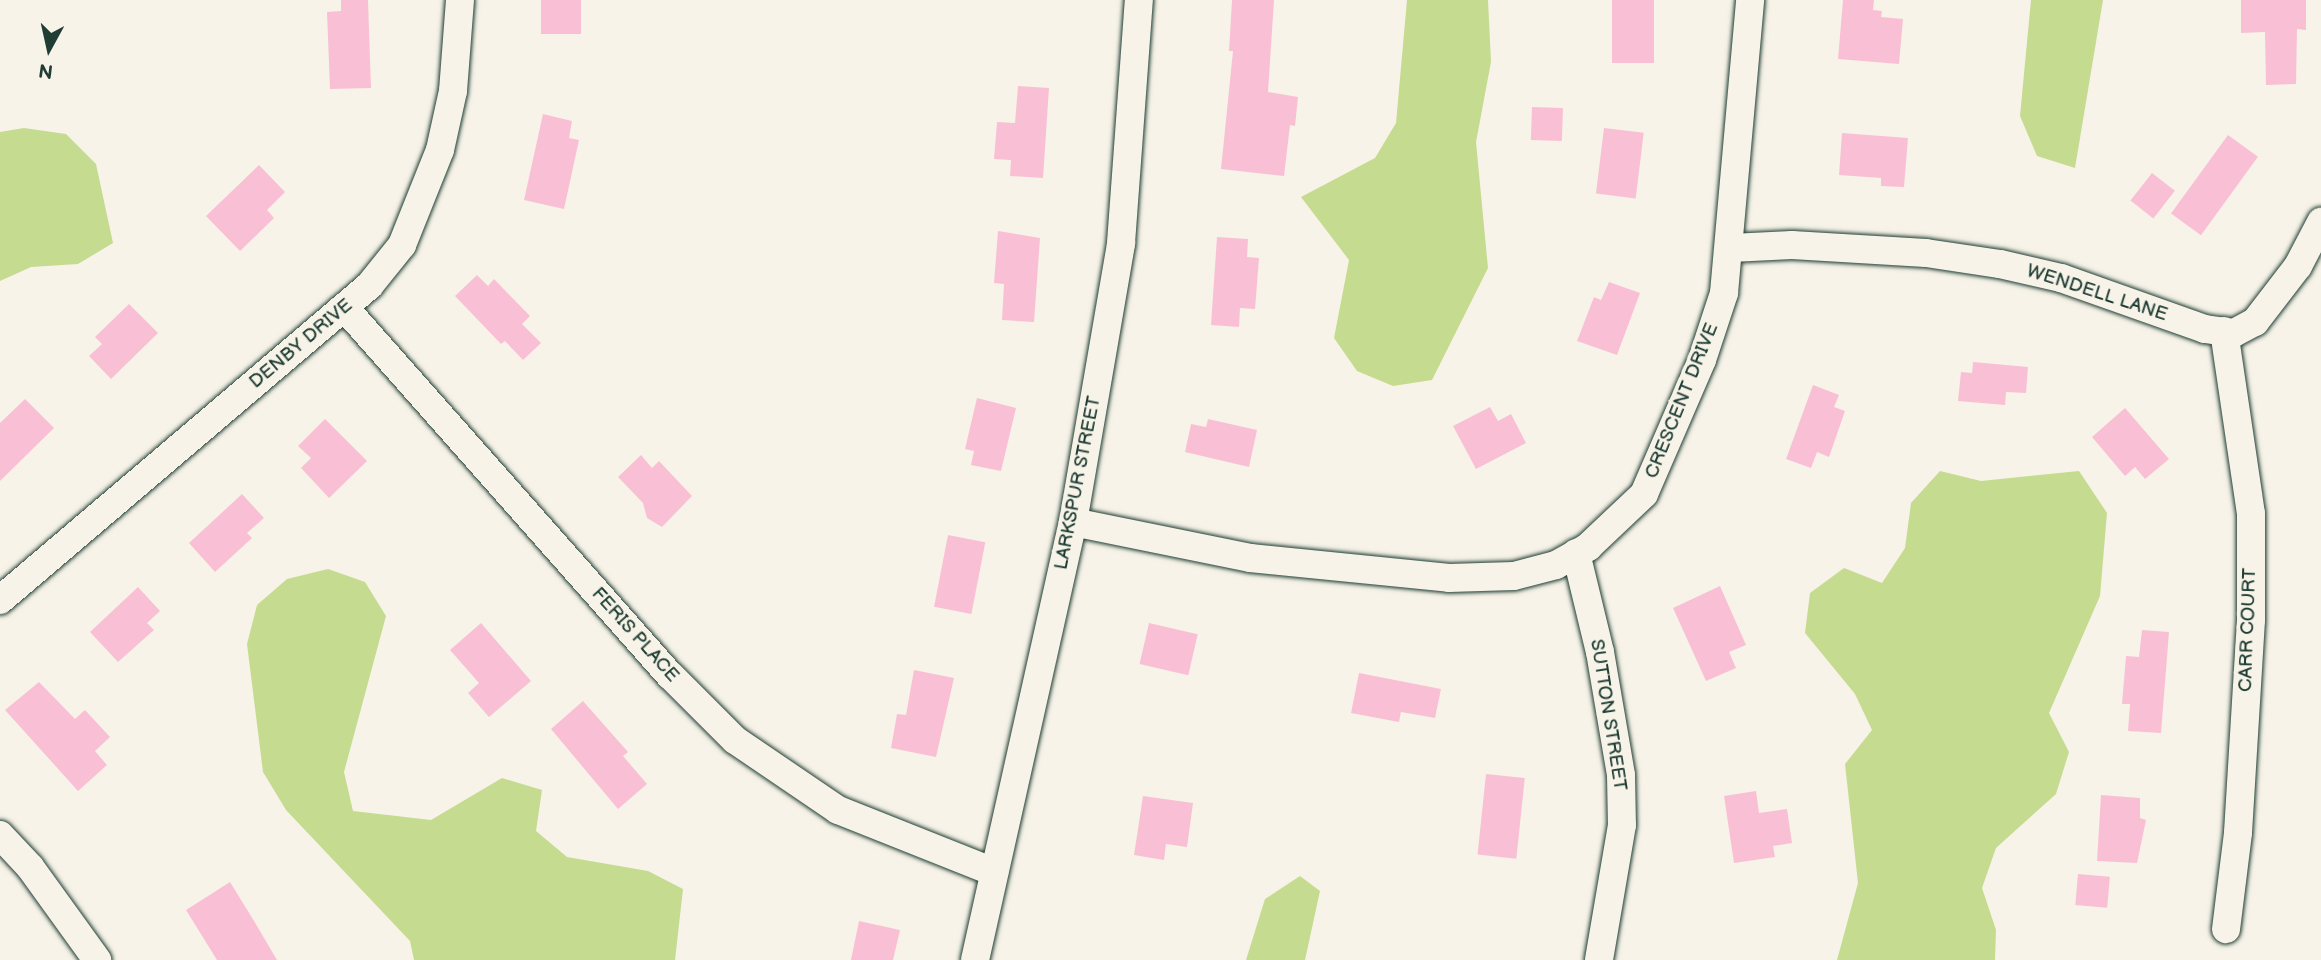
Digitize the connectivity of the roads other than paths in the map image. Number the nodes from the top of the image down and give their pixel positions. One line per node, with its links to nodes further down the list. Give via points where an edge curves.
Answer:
1 (460, 0): 6 (street, DENBY DRIVE, via 453,91 440,150 402,245 369,286)
2 (1139, 0): 8 (street, LARKSPUR STREET, via 1121,243)
3 (1750, 0): 5 (street, CRESCENT DRIVE)
4 (2321, 222): 7 (street, via 2298,266 2255,322 2234,333)
5 (1731, 248): 7 (street, WENDELL LANE, via 1846,248 2000,264 2061,278); 9 (street, CRESCENT DRIVE, via 1724,293 1702,360 1644,494)
6 (344, 307): 10 (street, DENBY DRIVE); 12 (street, FERIS PLACE, via 670,675 735,740 838,810)
7 (2224, 331): 13 (street, CARR COURT, via 2251,514 2250,634 2238,833)
8 (1073, 522): 9 (street, CRESCENT DRIVE, via 1250,558 1449,578 1514,576 1556,565); 12 (street, LARKSPUR STREET)
9 (1576, 553): 16 (street, SUTTON STREET, via 1600,652 1621,775 1622,825)
10 (0, 600)
11 (0, 835): 14 (street, via 30,867)
12 (994, 872): 15 (street, LARKSPUR STREET)
13 (2226, 929)
14 (97, 960)
15 (975, 960)
16 (1599, 960)

